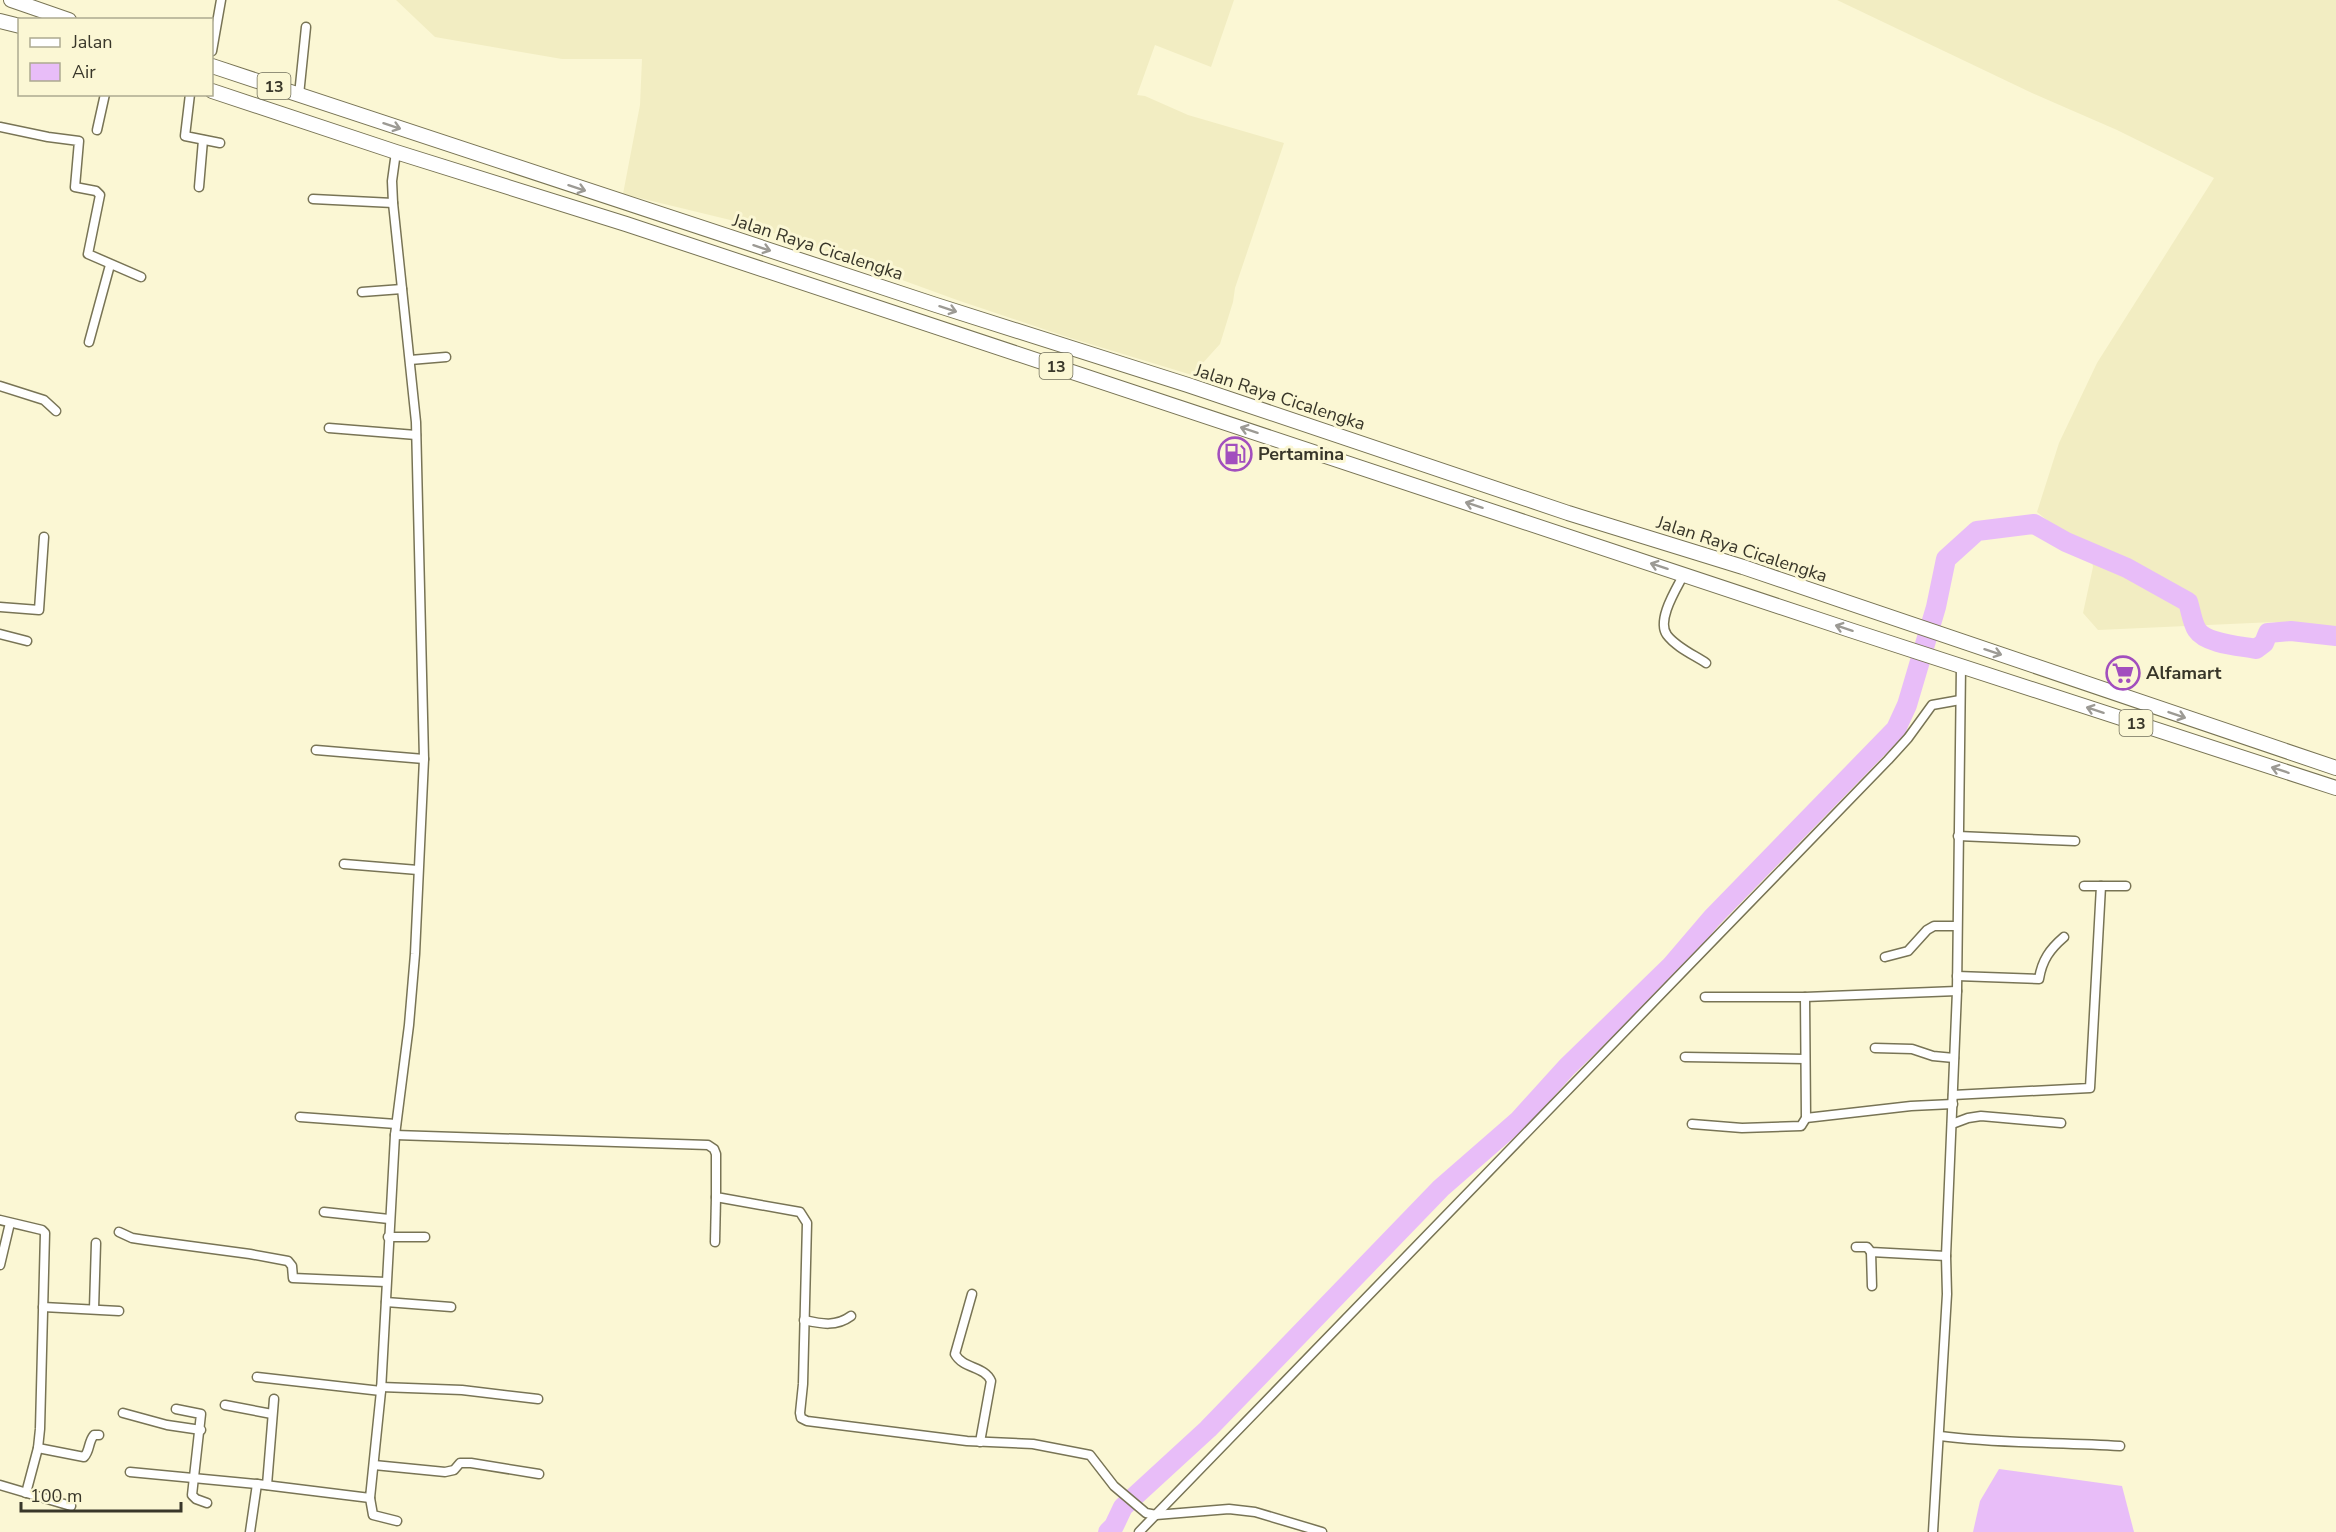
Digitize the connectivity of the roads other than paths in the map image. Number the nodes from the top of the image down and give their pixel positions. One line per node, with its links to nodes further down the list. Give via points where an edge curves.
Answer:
1 (11, 0): 3 (highway)
2 (221, 0): 8 (street)
3 (44, 5): 4 (highway)
4 (66, 18)
5 (0, 21): 6 (highway)
6 (18, 26)
7 (306, 27): 12 (street)
8 (213, 45)
9 (213, 66): 10 (highway, Jalan Raya Cicalengka / 13)
10 (276, 87): 12 (highway, Jalan Raya Cicalengka / 13); 15 (highway)
11 (213, 91): 15 (highway, 13)
12 (299, 95): 45 (highway, Jalan Raya Cicalengka / 13, one-way to 45, via 1568,513 1743,567)
13 (105, 96): 17 (street)
14 (190, 96): 18 (street, via 185,135)
15 (267, 111): 20 (highway, 13)
16 (0, 127): 24 (street, via 80,142 75,187 100,195 88,254)
17 (97, 130)
18 (203, 140): 19 (street); 21 (street)
19 (219, 143)
20 (396, 152): 23 (street); 36 (highway, 13, one-way to 20, via 626,224)
21 (199, 187)
22 (313, 199): 23 (street)
23 (393, 203): 26 (street)
24 (110, 266): 25 (street); 28 (street)
25 (141, 277)
26 (402, 289): 27 (street); 30 (street)
27 (362, 292)
28 (89, 342)
29 (446, 357): 30 (street)
30 (410, 360): 34 (street)
31 (0, 386): 32 (street, via 44,400)
32 (56, 411)
33 (329, 428): 34 (street)
34 (417, 435): 44 (street)
35 (44, 537): 37 (street, via 39,610)
36 (1684, 574): 40 (street, via 1669,605 1664,630); 41 (highway, 13, one-way to 36)
37 (0, 607)
38 (0, 634): 39 (street)
39 (27, 640)
40 (1706, 663)
41 (1961, 666): 42 (street); 46 (highway, 13, one-way to 41)
42 (1960, 700): 47 (street); 122 (street, via 1931,707 1908,738 1863,785)
43 (316, 750): 44 (street)
44 (424, 759): 50 (street)
45 (2336, 768)
46 (2336, 788)
47 (1958, 836): 48 (street); 54 (street)
48 (2075, 841)
49 (344, 864): 50 (street)
50 (418, 870): 68 (street, via 409,1025)
51 (2084, 886): 52 (street)
52 (2101, 886): 53 (street); 65 (street, via 2090,1088)
53 (2126, 886)
54 (1957, 926): 56 (street, via 1934,926 1908,951); 57 (street)
55 (2064, 937): 57 (street, via 2044,959 2039,979)
56 (1886, 957)
57 (1957, 976): 58 (street)
58 (1956, 991): 60 (street); 63 (street)
59 (1705, 996): 60 (street)
60 (1804, 997): 64 (street)
61 (1875, 1048): 63 (street, via 1912,1049)
62 (1685, 1057): 64 (street)
63 (1954, 1058): 65 (street)
64 (1805, 1059): 67 (street)
65 (1953, 1100): 67 (street); 70 (street)
66 (300, 1117): 68 (street)
67 (1806, 1118): 69 (street, via 1798,1128)
68 (396, 1124): 72 (street)
69 (1692, 1124)
70 (1952, 1124): 71 (street, via 1981,1116); 85 (street)
71 (2061, 1124)
72 (394, 1135): 73 (street, via 708,1145 716,1154); 75 (street)
73 (716, 1197): 81 (street); 96 (street, via 800,1212 807,1223)
74 (324, 1212): 75 (street)
75 (388, 1219): 79 (street)
76 (0, 1220): 77 (street)
77 (10, 1223): 86 (street); 91 (street, via 45,1233)
78 (119, 1232): 87 (street, via 132,1238 288,1261 292,1278)
79 (388, 1238): 80 (street); 87 (street)
80 (425, 1238)
81 (715, 1242)
82 (96, 1243): 93 (street)
83 (1856, 1247): 84 (street, via 1867,1247)
84 (1871, 1252): 85 (street); 88 (street)
85 (1946, 1256): 107 (street)
86 (0, 1265)
87 (386, 1282): 90 (street)
88 (1872, 1286)
89 (972, 1294): 108 (street, via 955,1354 964,1364 987,1373 991,1381)
90 (386, 1302): 92 (street); 98 (street)
91 (43, 1307): 93 (street); 110 (street)
92 (451, 1307)
93 (94, 1309): 94 (street)
94 (119, 1311)
95 (851, 1316): 96 (street, via 826,1325)
96 (804, 1320): 108 (street, via 801,1418)
97 (257, 1377): 98 (street)
98 (381, 1389): 100 (street, via 462,1390); 111 (street)
99 (274, 1399): 104 (street)
100 (538, 1399)
101 (225, 1406): 104 (street)
102 (176, 1409): 105 (street, via 200,1413)
103 (123, 1413): 105 (street)
104 (272, 1414): 117 (street)
105 (201, 1430): 114 (street)
106 (99, 1436): 110 (street, via 90,1439 87,1454 79,1457)
107 (1940, 1436): 109 (street, via 2007,1443); 127 (street)
108 (980, 1442): 122 (street, via 1033,1444 1090,1455 1109,1481 1146,1513)
109 (2120, 1446)
110 (38, 1448): 118 (street)
111 (374, 1465): 113 (street, via 445,1472 464,1462); 119 (street)
112 (130, 1472): 114 (street)
113 (539, 1474)
114 (193, 1477): 115 (street); 120 (street, via 193,1497)
115 (257, 1484): 117 (street); 124 (street)
116 (0, 1485): 118 (street)
117 (267, 1485): 119 (street)
118 (26, 1493): 121 (street)
119 (370, 1498): 123 (street, via 374,1515)
120 (207, 1503)
121 (71, 1506)
122 (1156, 1515): 125 (street); 126 (street, via 1229,1509 1255,1512)
123 (397, 1521)
124 (250, 1532)
125 (1139, 1532)
126 (1322, 1532)
127 (1933, 1532)

